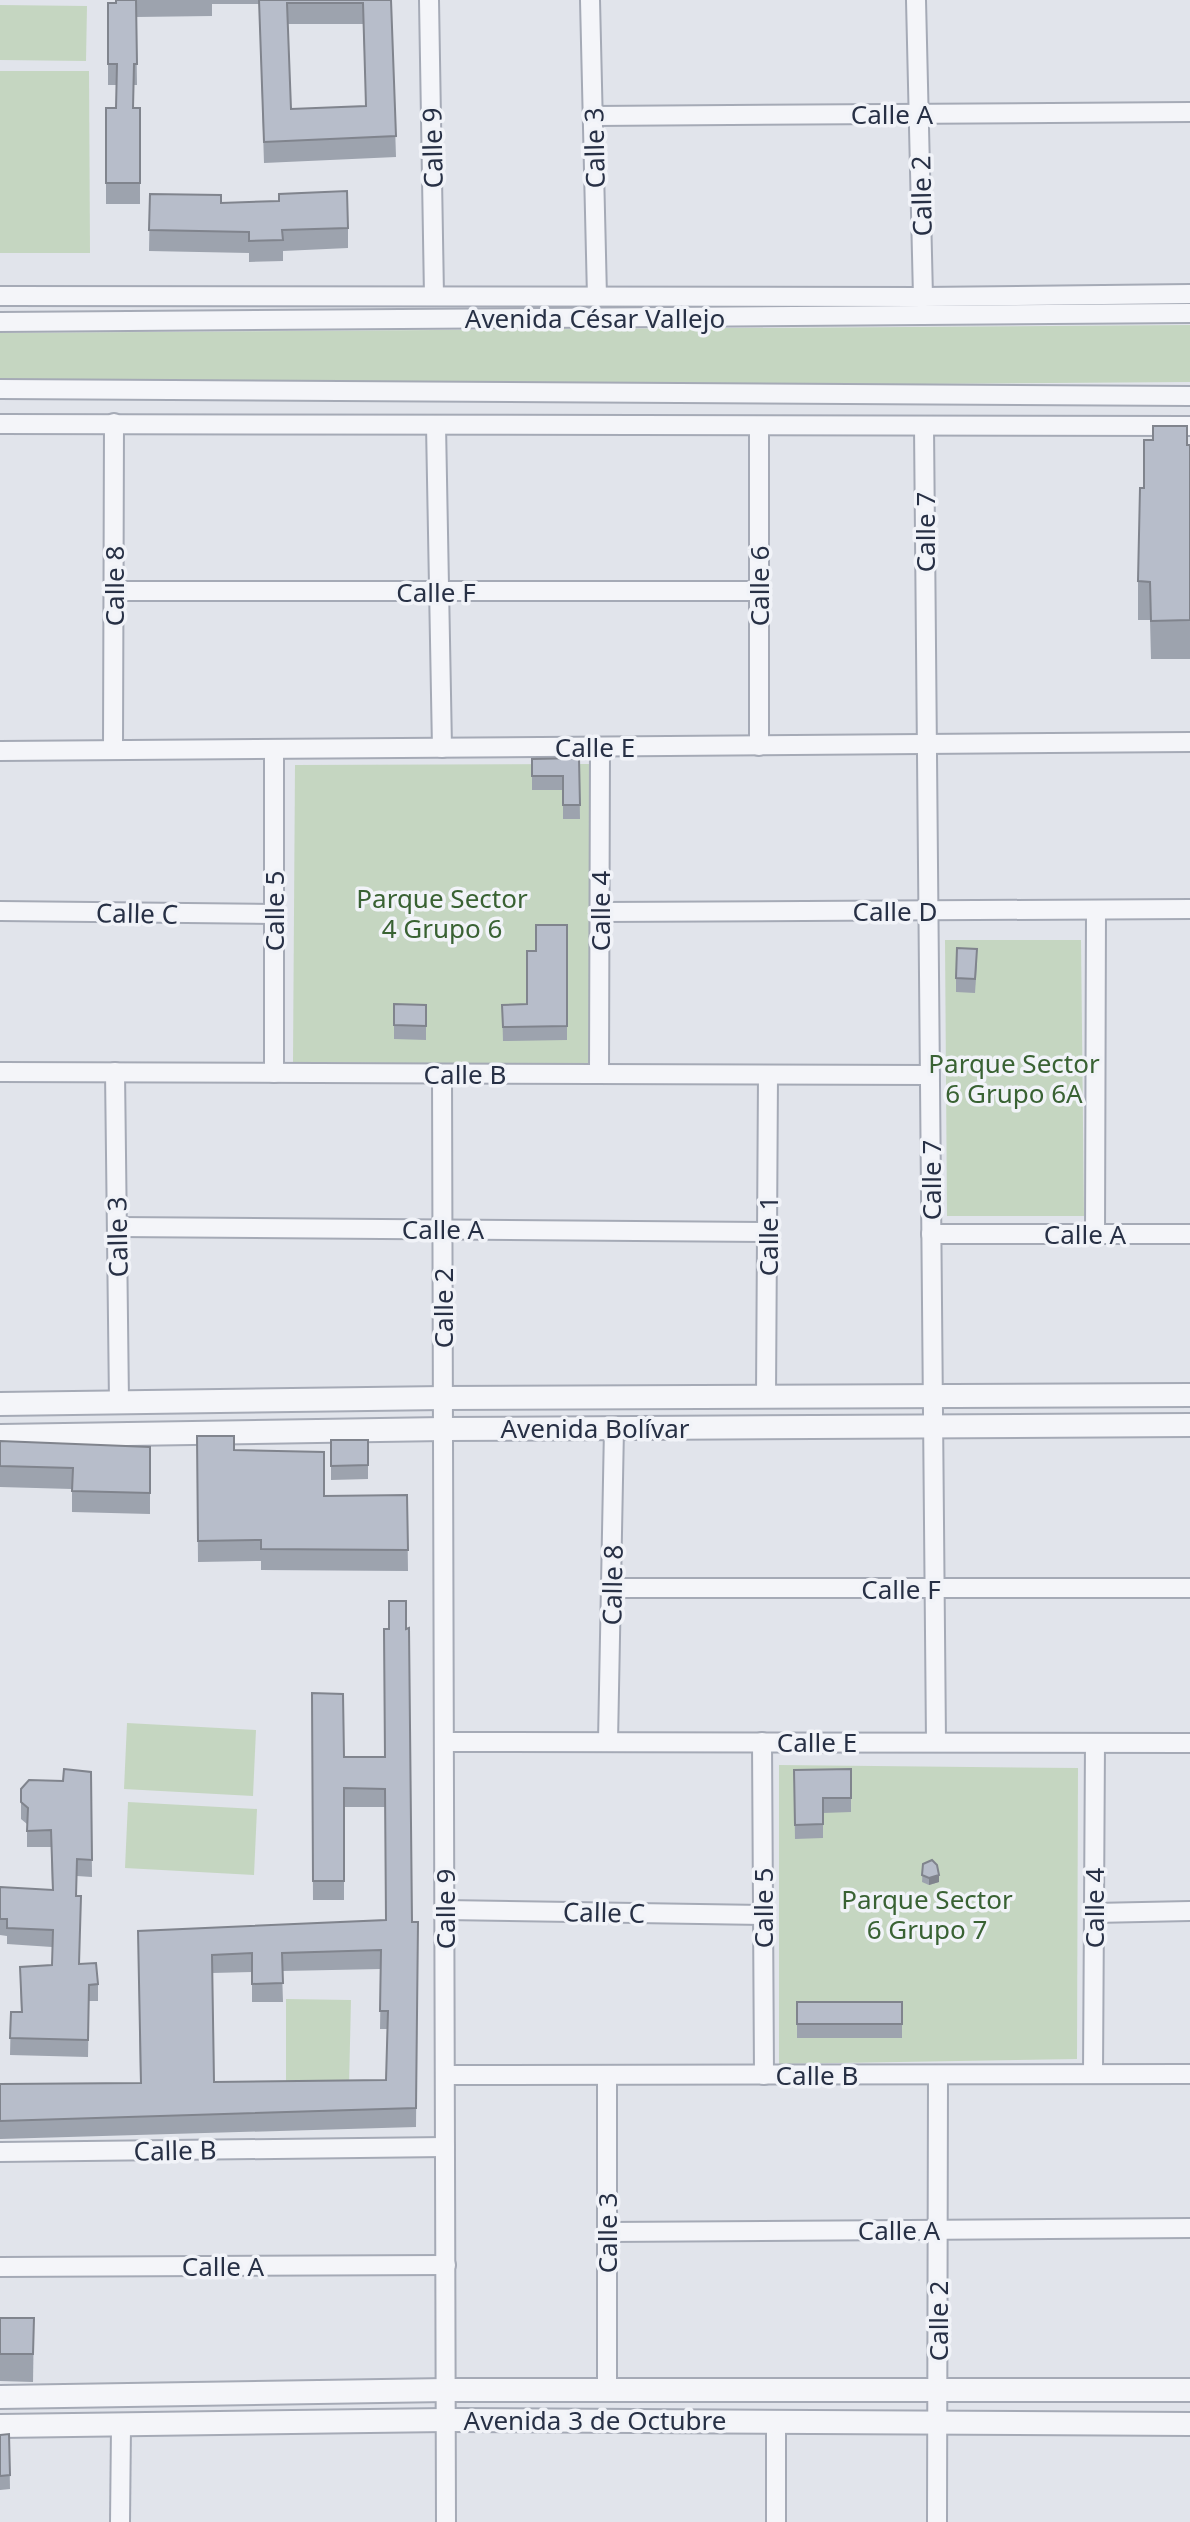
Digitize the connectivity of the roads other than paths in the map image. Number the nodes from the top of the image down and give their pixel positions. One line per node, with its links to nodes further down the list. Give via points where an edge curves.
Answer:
1 (429, 0): 9 (street, Calle 9)
2 (590, 0): 6 (street, Calle 3)
3 (916, 0): 5 (street, Calle 2)
4 (1190, 112): 5 (street, Calle A)
5 (919, 113): 6 (street, Calle A); 11 (street, Calle 2)
6 (594, 116): 10 (street, Calle 3)
7 (1190, 294): 11 (street, Avenida César Vallejo)
8 (0, 296): 9 (street, Avenida César Vallejo)
9 (434, 296): 10 (street, Avenida César Vallejo)
10 (597, 297): 11 (street, Avenida César Vallejo)
11 (923, 297)
12 (1190, 313): 13 (street, Avenida César Vallejo)
13 (0, 322)
14 (0, 389): 15 (street)
15 (1190, 396)
16 (114, 423): 17 (street); 18 (street); 22 (street, Calle 8)
17 (0, 424)
18 (436, 425): 19 (street); 24 (street)
19 (759, 426): 20 (street); 23 (street, Calle 6)
20 (924, 426): 21 (street); 26 (street, Calle 7)
21 (1190, 426)
22 (114, 591): 24 (street, Calle F); 30 (street, Calle 8)
23 (759, 591): 24 (street, Calle F); 27 (street, Calle 6)
24 (439, 592): 29 (street)
25 (1190, 742): 26 (street, Calle E)
26 (927, 744): 27 (street, Calle E); 36 (street, Calle 7)
27 (759, 746): 28 (street, Calle E)
28 (600, 747): 29 (street, Calle E); 37 (street, Calle 4)
29 (442, 748): 31 (street, Calle E)
30 (113, 749): 31 (street, Calle E); 32 (street, Calle E)
31 (274, 749): 38 (street, Calle 5)
32 (0, 751)
33 (1190, 909): 34 (street, Calle D)
34 (1096, 910): 36 (street, Calle D); 50 (street)
35 (0, 911): 38 (street, Calle C)
36 (928, 911): 37 (street, Calle D); 45 (street, Calle 7)
37 (600, 912): 43 (street, Calle 4)
38 (274, 914): 41 (street, Calle 5)
39 (0, 1072): 40 (street, Calle B)
40 (115, 1072): 41 (street, Calle B); 46 (street, Calle 3)
41 (274, 1073): 42 (street, Calle B)
42 (442, 1074): 43 (street, Calle B); 47 (street, Calle 2)
43 (599, 1074): 44 (street, Calle B)
44 (768, 1075): 45 (street, Calle B); 48 (street, Calle 1)
45 (930, 1075): 49 (street, Calle 7)
46 (117, 1227): 47 (street, Calle A); 56 (street, Calle 3)
47 (443, 1229): 48 (street, Calle A); 55 (street, Calle 2)
48 (768, 1232): 54 (street, Calle 1)
49 (931, 1234): 50 (street, Calle A); 53 (street, Calle 7)
50 (1095, 1234): 51 (street, Calle A)
51 (1190, 1234)
52 (1190, 1395): 53 (street, Avenida Bolívar)
53 (933, 1396): 54 (street, Avenida Bolívar); 60 (street, Calle 7)
54 (766, 1397): 55 (street, Avenida Bolívar)
55 (443, 1398): 56 (street, Avenida Bolívar); 61 (street, Calle 9)
56 (119, 1402): 57 (street, Avenida Bolívar)
57 (0, 1404)
58 (1190, 1425): 60 (street, Avenida Bolívar)
59 (614, 1428): 60 (street, Avenida Bolívar); 61 (street, Avenida Bolívar); 63 (street, Calle 8)
60 (933, 1428): 65 (street, Calle 7)
61 (443, 1429): 62 (street, Avenida Bolívar); 66 (street, Calle 9)
62 (0, 1436)
63 (612, 1588): 65 (street, Calle F); 67 (street, Calle 8)
64 (1190, 1588): 65 (street, Calle F)
65 (934, 1589): 69 (street, Calle 7)
66 (444, 1742): 67 (street, Calle E); 72 (street, Calle 9)
67 (608, 1742): 68 (street, Calle E)
68 (762, 1742): 69 (street, Calle E); 75 (street, Calle 5)
69 (936, 1742): 70 (street, Calle E)
70 (1095, 1743): 71 (street, Calle E); 74 (street, Calle 4)
71 (1190, 1743)
72 (445, 1910): 75 (street, Calle C); 78 (street, Calle 9)
73 (1190, 1911): 74 (street)
74 (1094, 1913): 76 (street, Calle 4)
75 (763, 1915): 80 (street, Calle 5)
76 (1093, 2074): 77 (street, Calle B); 81 (street, Calle B)
77 (1190, 2074)
78 (445, 2075): 79 (street, Calle B); 82 (street, Calle 9)
79 (607, 2075): 80 (street, Calle B); 86 (street, Calle 3)
80 (764, 2075): 81 (street, Calle B)
81 (938, 2075): 85 (street, Calle 2)
82 (445, 2147): 83 (street, Calle B); 87 (street, Calle 9)
83 (0, 2152)
84 (1190, 2228): 85 (street, Calle A)
85 (938, 2230): 86 (street, Calle A); 92 (street, Calle 2)
86 (607, 2232): 90 (street, Calle 3)
87 (446, 2265): 88 (street, Calle A); 89 (street, Calle 9)
88 (0, 2267)
89 (446, 2390): 90 (street, Avenida 3 de Octubre); 93 (street, Avenida 3 de Octubre); 94 (street, Calle 9)
90 (607, 2390): 92 (street, Avenida 3 de Octubre)
91 (1190, 2390): 92 (street, Avenida 3 de Octubre)
92 (937, 2391): 96 (street, Calle 2)
93 (0, 2397)
94 (446, 2420): 95 (street, Avenida 3 de Octubre); 99 (street, Avenida 3 de Octubre); 101 (street)
95 (776, 2421): 96 (street, Avenida 3 de Octubre); 102 (street)
96 (937, 2423): 97 (street, Avenida 3 de Octubre); 103 (street)
97 (1190, 2424)
98 (0, 2426): 99 (street, Avenida 3 de Octubre)
99 (121, 2426): 100 (street)
100 (120, 2522)
101 (446, 2522)
102 (776, 2522)
103 (937, 2522)

